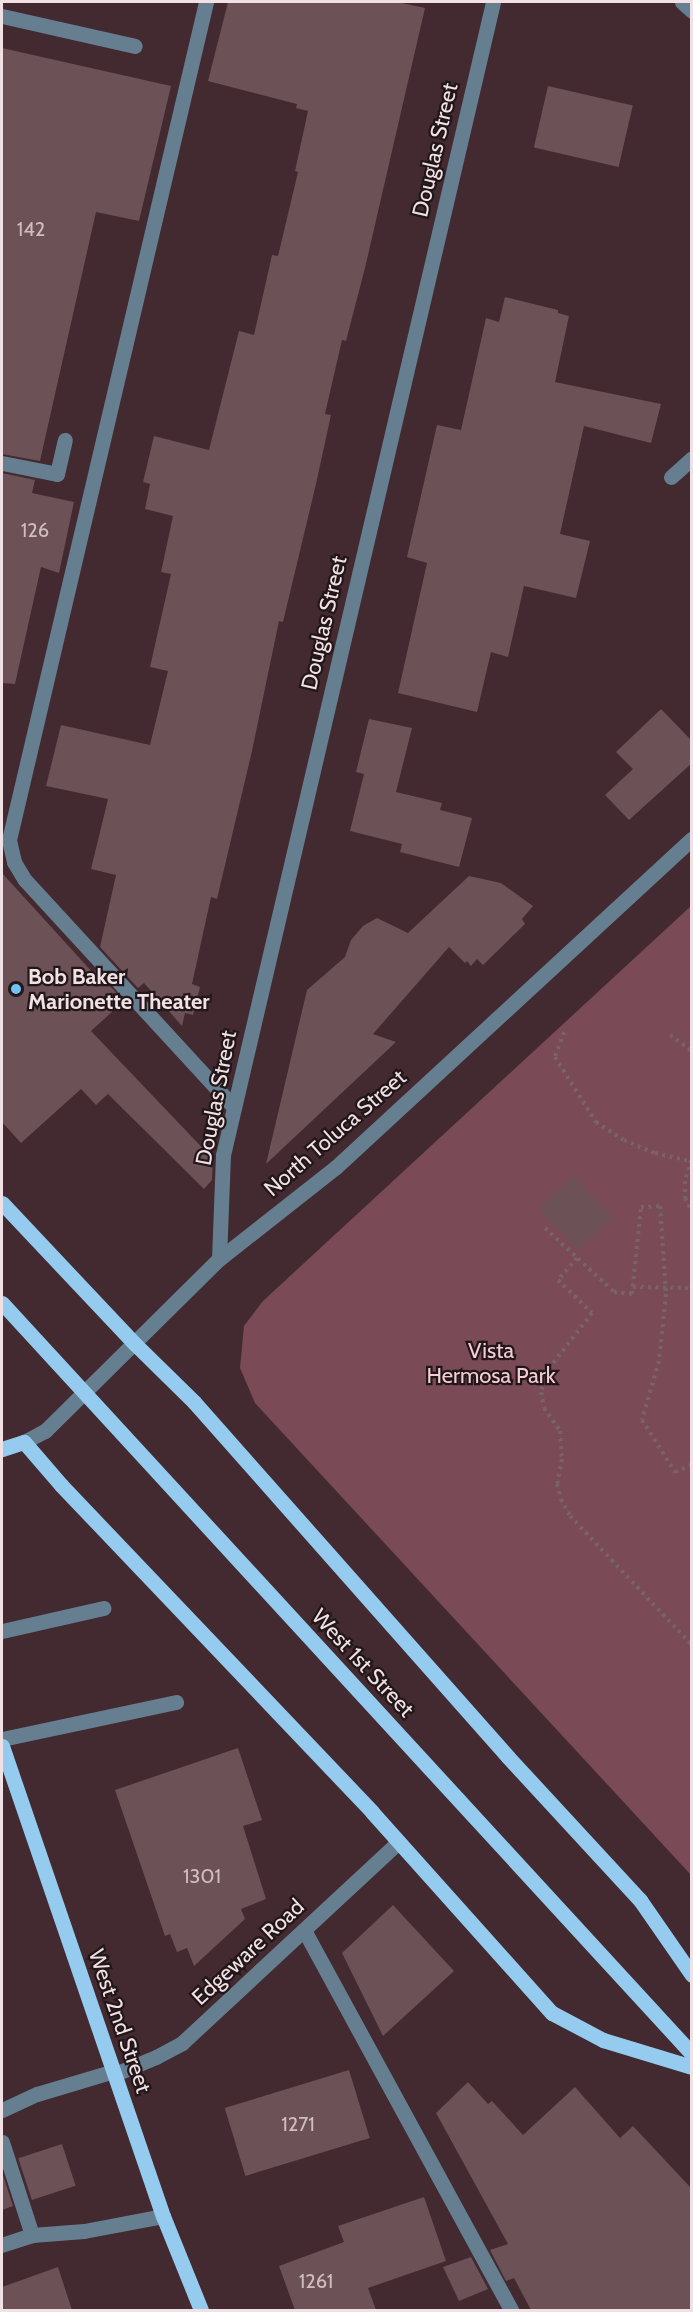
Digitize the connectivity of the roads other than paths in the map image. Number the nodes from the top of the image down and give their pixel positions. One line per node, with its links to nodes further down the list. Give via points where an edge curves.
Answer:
1 (206, 2): 12 (street, via 9,840 14,862 25,880)
2 (493, 2): 12 (street, Douglas Street)
3 (682, 2): 4 (street)
4 (692, 11)
5 (2, 16): 6 (street)
6 (135, 46)
7 (65, 440): 9 (street, via 57,474)
8 (692, 458): 10 (street)
9 (2, 463)
10 (670, 477)
11 (692, 839): 14 (street, North Toluca Street, via 336,1167)
12 (234, 1107): 14 (street, Douglas Street, via 223,1155)
13 (2, 1203): 16 (main road)
14 (219, 1259): 16 (street, North Toluca Street)
15 (2, 1303): 28 (main road, West 1st Street)
16 (135, 1344): 17 (street, North Toluca Street, via 45,1431); 27 (main road, via 194,1402 640,1900)
17 (24, 1442): 18 (main road, North Toluca Street); 25 (main road)
18 (2, 1449)
19 (103, 1608): 20 (street)
20 (2, 1631)
21 (176, 1702): 22 (street)
22 (2, 1739)
23 (2, 1746): 24 (main road, West 2nd Street)
24 (5, 1767): 30 (main road, West 2nd Street)
25 (398, 1842): 26 (street, Edgeware Road); 29 (main road, via 552,2013 603,2040)
26 (304, 1930): 30 (street, Edgeware Road, via 182,2043); 37 (street)
27 (692, 1975)
28 (692, 2054)
29 (692, 2067)
30 (114, 2073): 31 (street, Edgeware Road, via 37,2094); 33 (main road, West 2nd Street)
31 (2, 2110)
32 (2, 2142): 34 (street)
33 (163, 2216): 34 (street, via 84,2231); 36 (main road, West 2nd Street)
34 (32, 2235): 35 (street)
35 (2, 2245)
36 (201, 2310)
37 (511, 2310)

